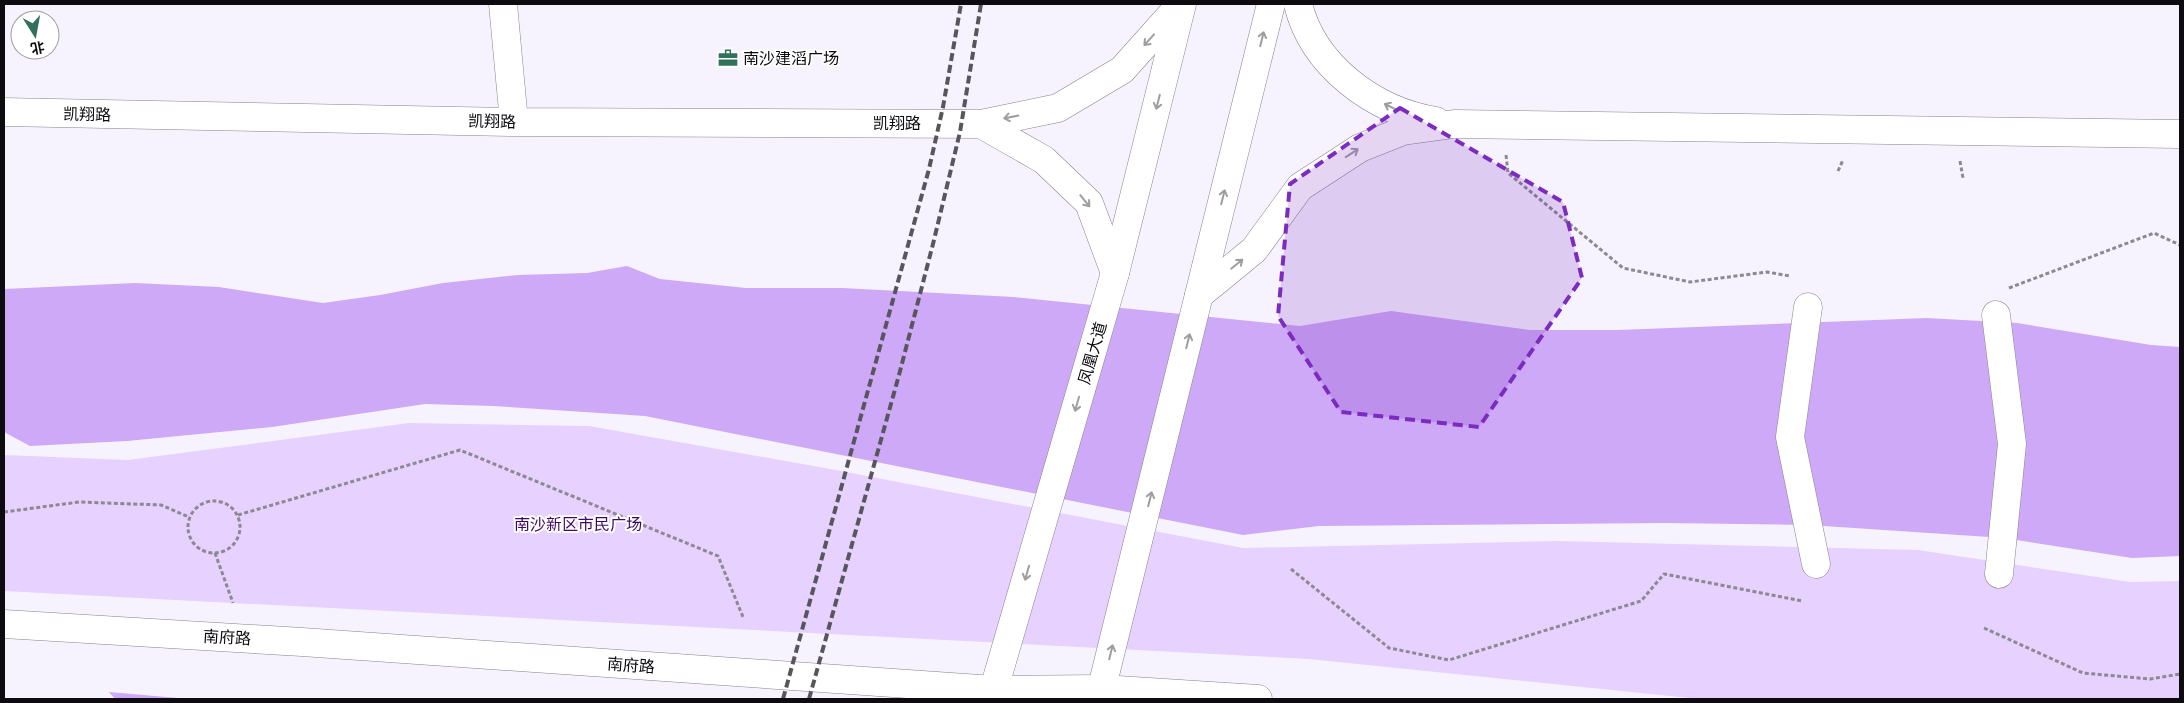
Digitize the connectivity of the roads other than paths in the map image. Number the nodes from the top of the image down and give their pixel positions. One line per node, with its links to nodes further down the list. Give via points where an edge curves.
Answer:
1 (503, 4): 6 (street)
2 (1182, 4): 7 (street, 凯翔路, one-way to 7, via 1122,70 1058,108); 10 (street, 凤凰大道, one-way to 10)
3 (1271, 4): 11 (street, one-way to 3)
4 (1298, 4): 8 (street, one-way to 4, via 1422,119 1393,109 1340,75 1313,43)
5 (4, 112): 6 (street, 凯翔路)
6 (514, 122): 7 (street, 凯翔路)
7 (981, 124): 10 (street, one-way to 10, via 1044,160 1089,203)
8 (1454, 124): 9 (street); 11 (street, one-way to 8, via 1254,250 1300,187 1360,148 1403,131)
9 (2180, 134)
10 (1115, 273): 18 (street, 凤凰大道, one-way to 18)
11 (1199, 295): 17 (street, one-way to 11)
12 (1808, 307): 14 (street, via 1790,438)
13 (1996, 315): 15 (street, via 2012,444)
14 (1816, 564)
15 (1999, 574)
16 (4, 624): 18 (street, 南府路, via 312,642)
17 (1101, 694): 18 (street, 南府路); 19 (street, 南府路)
18 (992, 695)
19 (1258, 699)

